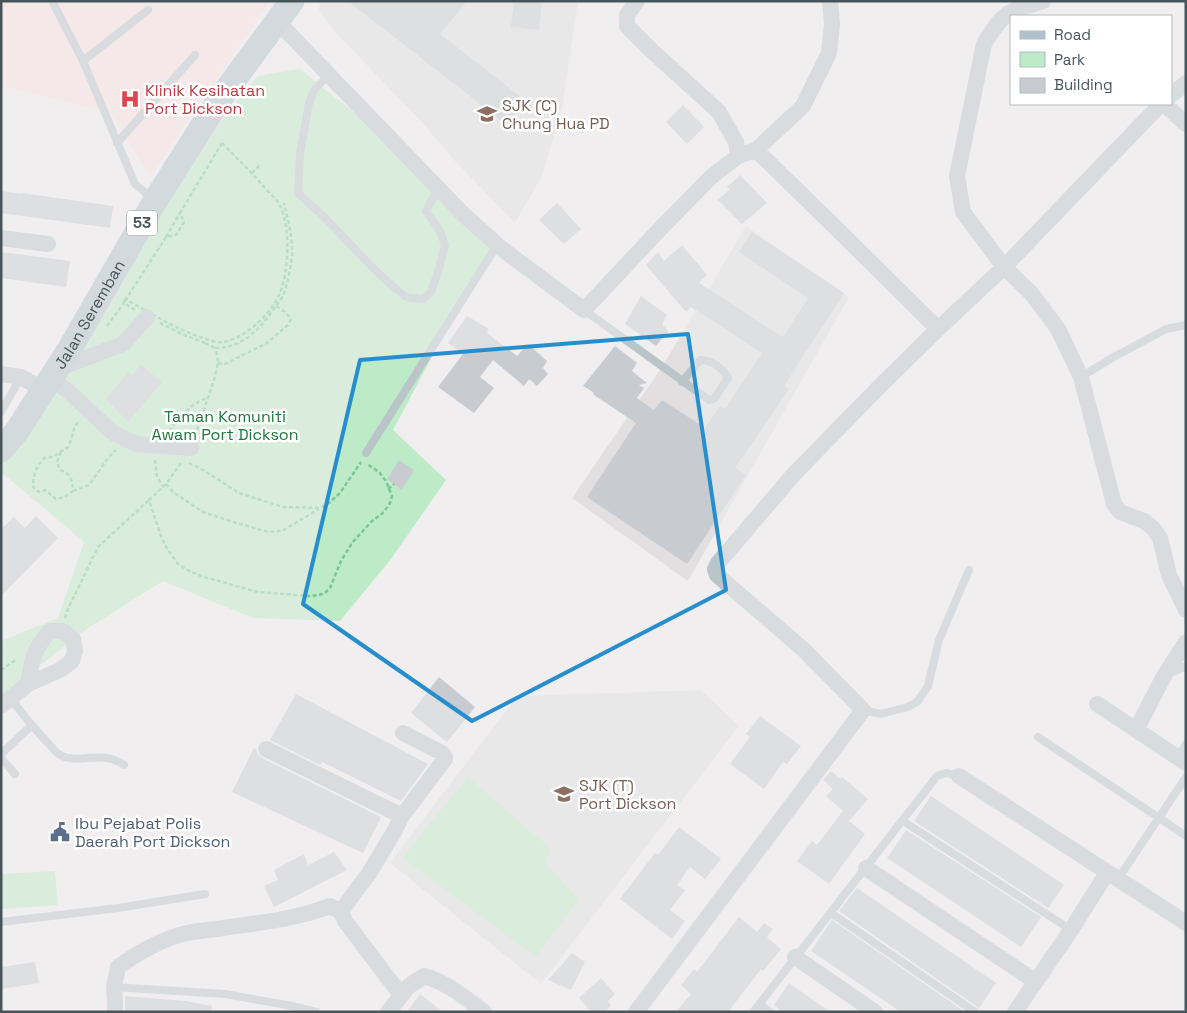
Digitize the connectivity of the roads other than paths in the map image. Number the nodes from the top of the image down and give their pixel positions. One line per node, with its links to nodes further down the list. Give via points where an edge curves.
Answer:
1 (52, 1): 8 (lane)
2 (638, 1): 17 (street, via 627,15 627,26 719,112 736,142)
3 (830, 1): 16 (street, via 832,24 828,53 803,106)
4 (1043, 1): 23 (street, via 1008,14 984,44 957,176 963,212)
5 (148, 10): 8 (lane)
6 (284, 10): 9 (street); 19 (main road, Jalan Seremban / 53, via 219,100)
7 (196, 55): 15 (lane)
8 (83, 61): 15 (lane)
9 (328, 75): 18 (street); 18 (lane, via 314,90 309,103 300,154 298,193 406,297 423,299 431,292 438,272 445,245 426,211)
10 (1186, 83): 11 (street)
11 (1172, 94)
12 (1162, 105): 23 (street)
13 (1164, 105): 14 (street)
14 (1186, 124)
15 (117, 143): 19 (lane, via 135,184)
16 (756, 150): 17 (street); 27 (street)
17 (738, 156): 24 (street, via 705,183)
18 (438, 189): 22 (street)
19 (155, 201): 31 (main road, Jalan Seremban / 53)
20 (1, 238): 21 (street)
21 (48, 244)
22 (498, 245): 24 (street); 36 (lane)
23 (1004, 267): 27 (street); 30 (street, via 1031,293 1058,329)
24 (584, 310): 32 (lane)
25 (147, 317): 31 (street, via 123,344)
26 (1186, 325): 30 (lane, via 1166,329)
27 (938, 329): 45 (street, via 794,474 715,569 717,575 804,650)
28 (1, 374): 29 (street)
29 (21, 377): 31 (street); 33 (lane)
30 (1081, 377): 38 (street, via 1114,504 1120,512 1144,521 1160,538 1169,575)
31 (51, 379): 34 (street, via 113,433 136,444); 35 (main road, Jalan Seremban / 53)
32 (682, 382): 32 (lane, via 700,360 707,360 728,378 714,399 709,400)
33 (1, 412)
34 (191, 448)
35 (1, 450)
36 (366, 453)
37 (969, 570): 45 (lane, via 939,640 928,686 918,701 881,714)
38 (1186, 610)
39 (1186, 642): 41 (street)
40 (1186, 666): 41 (lane)
41 (1164, 676): 47 (street)
42 (28, 684): 42 (street, via 32,657 40,641 50,631 63,631 73,639 75,651 72,661); 43 (street)
43 (6, 703): 46 (lane)
44 (1097, 704): 47 (street)
45 (863, 710): 78 (street)
46 (32, 725): 52 (lane); 53 (lane, via 59,754 71,758 104,757)
47 (1136, 730): 51 (street)
48 (403, 733): 57 (street, via 442,753 446,759)
49 (1038, 737): 58 (lane)
50 (266, 748): 57 (street)
51 (1183, 755)
52 (1, 756): 54 (lane)
53 (124, 765)
54 (15, 774)
55 (959, 776): 59 (lane, via 946,773 937,776); 62 (street)
56 (1186, 777): 58 (lane)
57 (402, 816): 64 (street, via 368,875)
58 (1159, 818): 60 (lane); 62 (lane)
59 (903, 821): 61 (lane); 68 (lane)
60 (1186, 836)
61 (866, 868): 65 (lane); 70 (street)
62 (1113, 876): 67 (street); 68 (street)
63 (205, 894): 66 (lane)
64 (341, 912): 71 (street, via 330,906 276,920 186,933 135,954 118,967); 72 (street)
65 (831, 913): 69 (lane); 82 (lane)
66 (1, 922)
67 (1186, 923)
68 (1071, 930): 70 (street)
69 (795, 957): 73 (lane); 81 (street)
70 (1035, 981): 83 (street)
71 (114, 987): 74 (street); 75 (lane, via 225,994)
72 (401, 995): 76 (street); 77 (street, via 424,976 454,989)
73 (759, 1004): 79 (lane); 80 (lane)
74 (115, 1012)
75 (316, 1012)
76 (388, 1012)
77 (484, 1012)
78 (636, 1012)
79 (753, 1012)
80 (770, 1012)
81 (875, 1012)
82 (975, 1012)
83 (1015, 1012)

